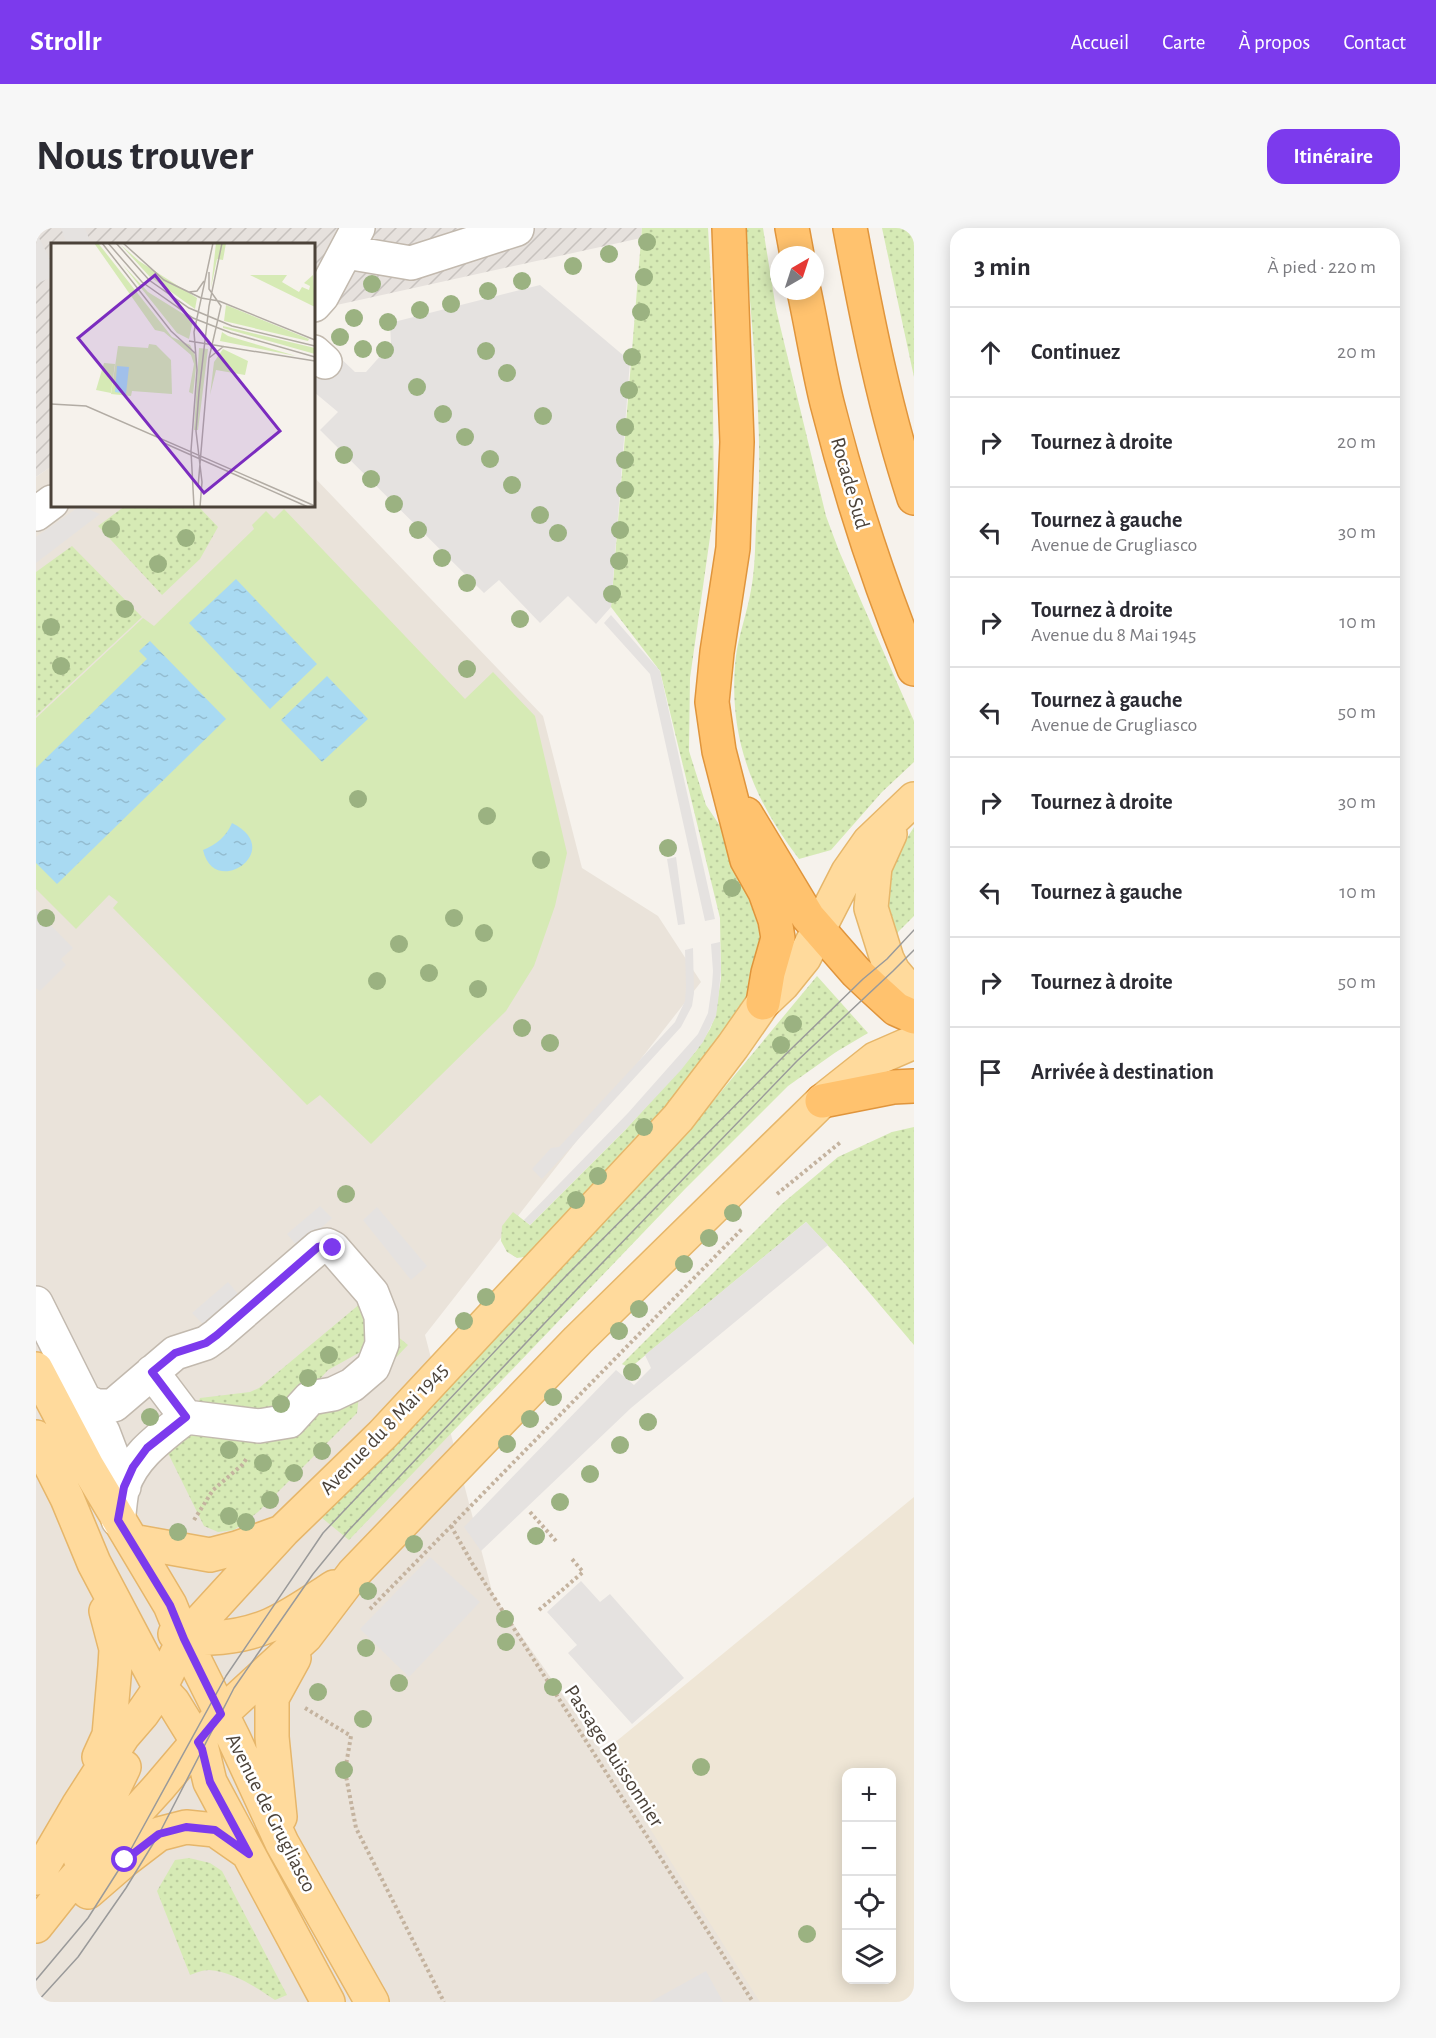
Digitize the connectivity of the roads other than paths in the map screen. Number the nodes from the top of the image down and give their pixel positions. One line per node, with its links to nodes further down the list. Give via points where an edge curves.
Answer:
1 (729, 228): 13 (highway, via 737,442 733,548 712,702)
2 (792, 228): 6 (highway)
3 (850, 228): 9 (highway, via 880,372)
4 (517, 229): 5 (street, via 411,264)
5 (352, 240): 8 (street)
6 (795, 246)
7 (806, 300): 12 (highway, Rocade Sud, via 827,403 858,515)
8 (315, 304)
9 (914, 498)
10 (51, 503): 11 (street)
11 (36, 514)
12 (914, 669)
13 (727, 784): 15 (highway, via 808,917); 17 (highway, via 747,860 765,892 778,938)
14 (907, 806): 15 (main road, Avenue du 8 Mai 1945, via 869,842 848,872); 16 (main road, via 875,867 871,909 890,965)
15 (819, 928): 17 (main road, Avenue du 8 Mai 1945, via 804,958); 18 (highway, via 856,972 896,1010)
16 (914, 996)
17 (763, 1003): 31 (main road, Avenue du 8 Mai 1945, via 678,1118 382,1435)
18 (914, 1017)
19 (914, 1042): 21 (main road, Avenue du 8 Mai 1945, via 875,1059)
20 (914, 1086): 21 (highway)
21 (822, 1101): 33 (main road, Avenue du 8 Mai 1945, via 578,1340)
22 (36, 1303): 25 (street)
23 (36, 1369): 30 (main road, Avenue de Grugliasco)
24 (152, 1372): 25 (street, via 114,1404 102,1407); 26 (street); 26 (street, via 175,1353 206,1343 318,1247 333,1248 372,1293 381,1316 382,1344 373,1367 352,1385 310,1398 289,1421 259,1426)
25 (84, 1399): 28 (street, via 103,1432)
26 (186, 1417): 28 (street, via 147,1448)
27 (36, 1437): 29 (main road, Avenue de Grugliasco)
28 (124, 1487): 30 (street)
29 (67, 1498): 32 (main road, Avenue de Grugliasco); 36 (main road, via 146,1608)
30 (125, 1531): 31 (main road, via 210,1555); 36 (main road, Avenue de Grugliasco, via 170,1605)
31 (283, 1531): 35 (main road, via 268,1576); 36 (main road, Avenue du 8 Mai 1945)
32 (94, 1563): 37 (main road, Avenue de Grugliasco); 40 (main road, via 116,1649 115,1666 109,1735)
33 (353, 1574): 34 (main road, Avenue du 8 Mai 1945); 35 (main road, via 278,1623 240,1636)
34 (306, 1636): 38 (main road, Avenue du 8 Mai 1945); 41 (main road, via 272,1698)
35 (218, 1638): 36 (main road)
36 (190, 1652): 37 (main road, Avenue du 8 Mai 1945); 38 (main road, Avenue de Grugliasco)
37 (158, 1701): 39 (main road, Avenue de Grugliasco); 40 (main road, Avenue du 8 Mai 1945, via 123,1736); 43 (main road, via 123,1771)
38 (221, 1714): 39 (main road, Avenue du 8 Mai 1945); 41 (main road, Avenue de Grugliasco)
39 (200, 1745): 41 (main road); 42 (main road, Avenue de Grugliasco, via 210,1782); 43 (main road, Avenue du 8 Mai 1945, via 159,1787)
40 (78, 1806): 43 (main road, Avenue du 8 Mai 1945)
41 (282, 1843): 47 (main road, Avenue de Grugliasco)
42 (249, 1854): 45 (main road, via 215,1830 186,1827 159,1834 90,1890); 46 (main road, Avenue de Grugliasco)
43 (46, 1872): 44 (main road, Avenue du 8 Mai 1945)
44 (36, 1926)
45 (36, 1948)
46 (328, 2002)
47 (372, 2002)

